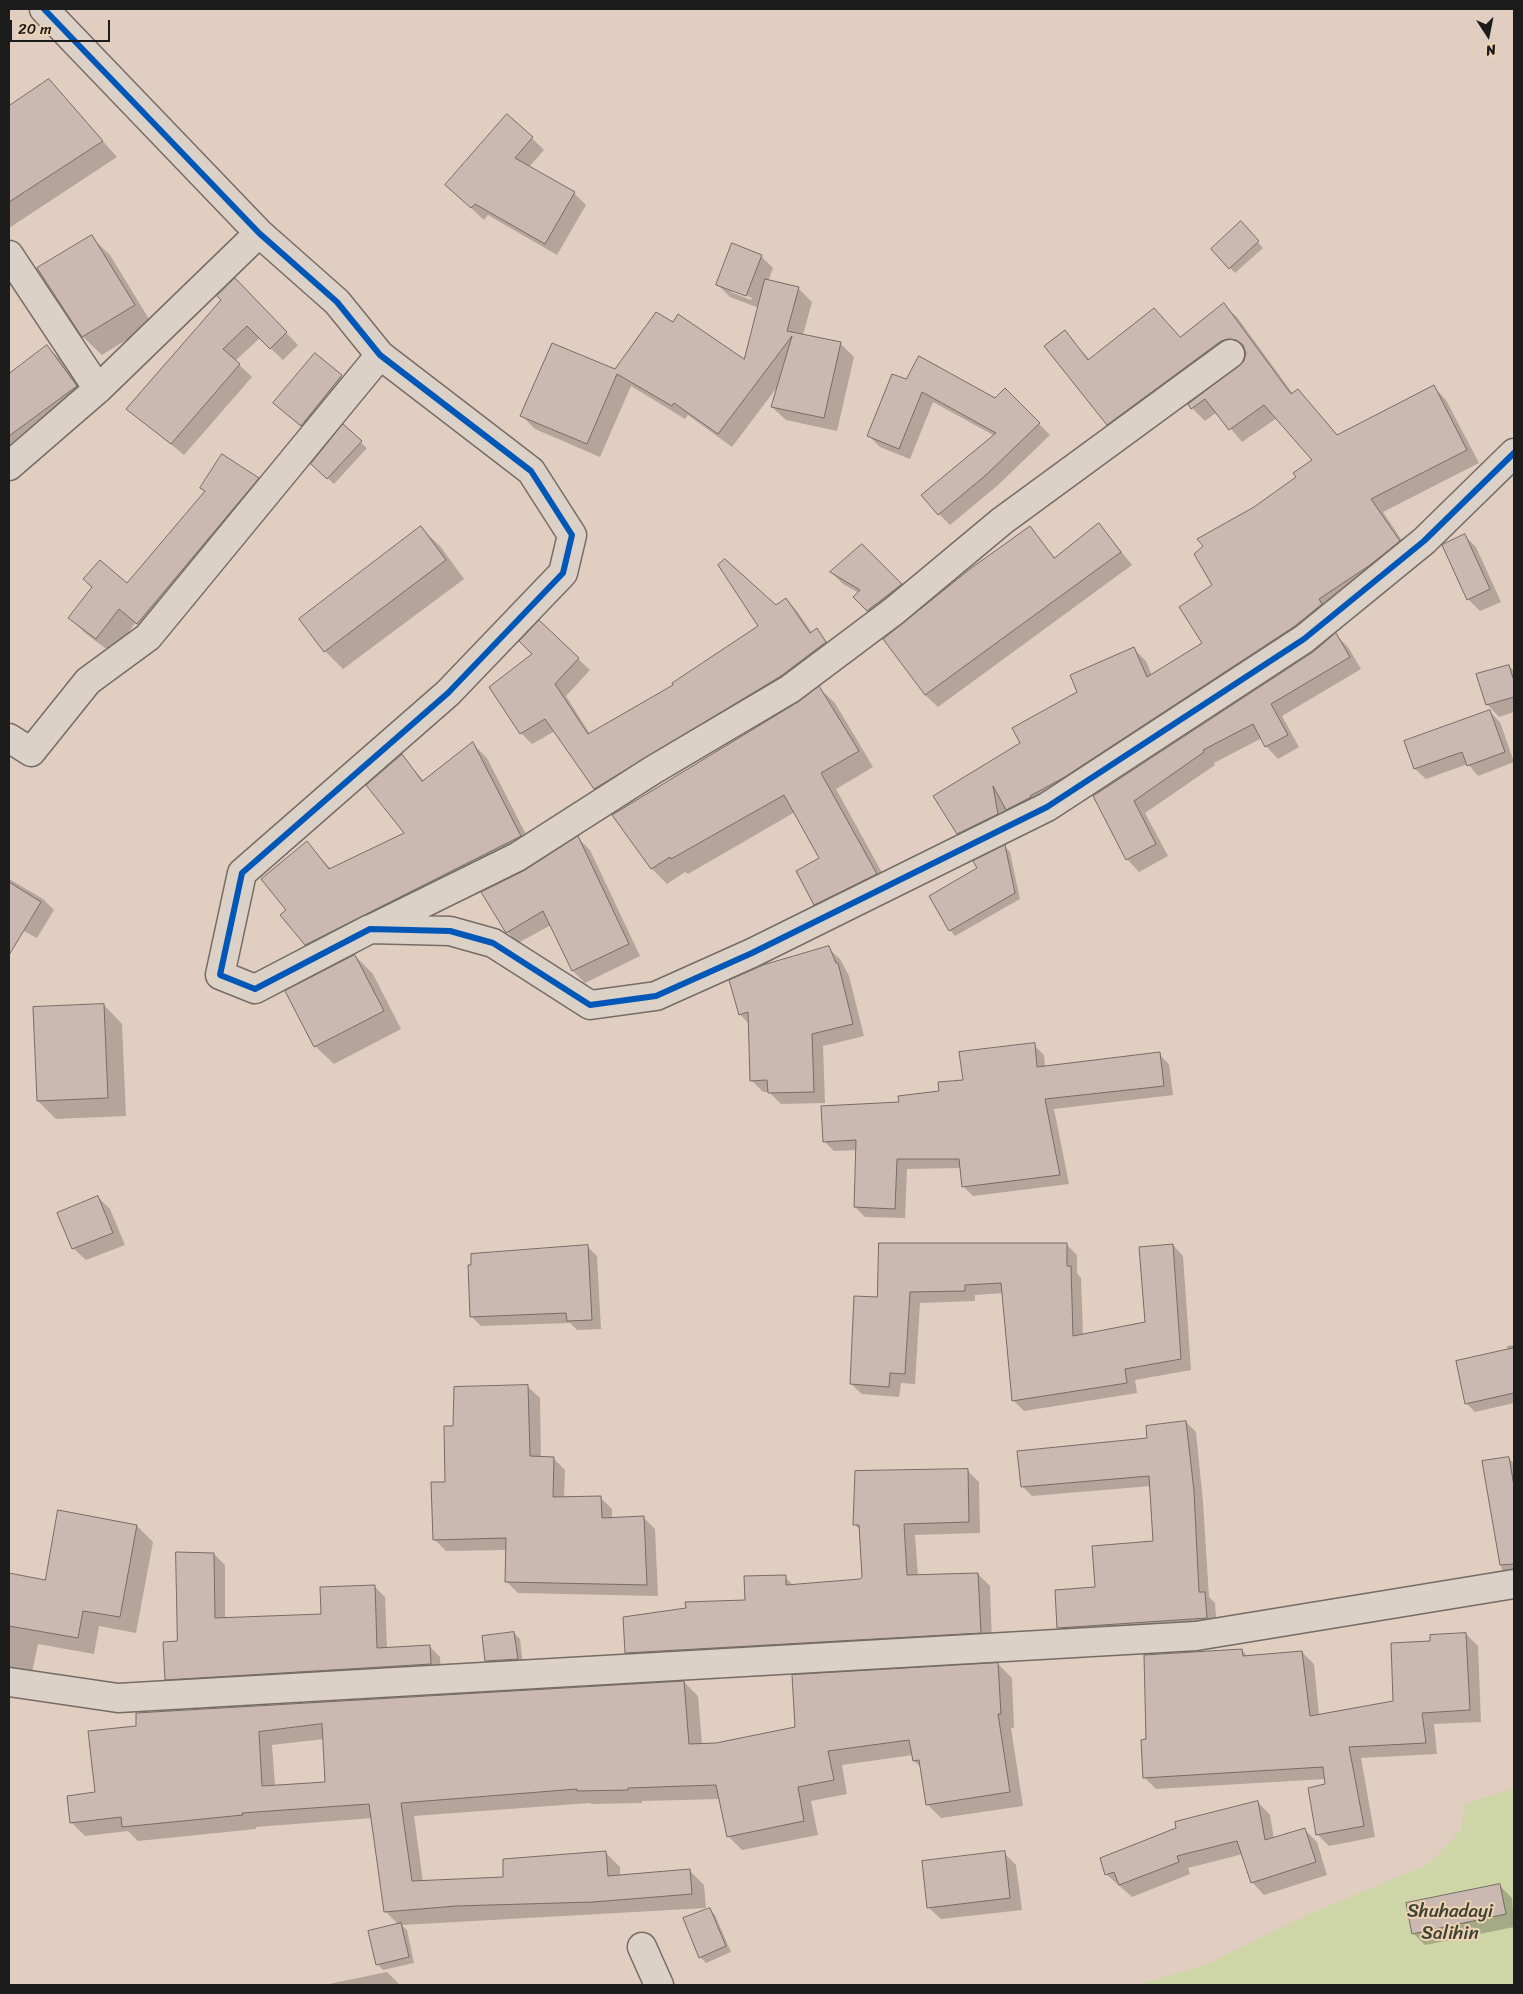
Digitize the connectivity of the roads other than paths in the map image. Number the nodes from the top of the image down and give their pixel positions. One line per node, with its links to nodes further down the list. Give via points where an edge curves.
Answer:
1 (44, 9): 2 (street)
2 (259, 233): 5 (street, via 337,302); 6 (street)
3 (9, 255): 6 (street)
4 (1230, 354): 10 (street, via 1009,516 894,611 790,689 653,770 517,857)
5 (380, 355): 9 (street, via 148,637 88,681 31,752); 10 (street, via 531,471 572,535 563,573 448,692 242,874 220,975 255,989)
6 (98, 389): 8 (street)
7 (1514, 453): 10 (street, via 1424,541 1304,639 1047,807 752,953 656,996 590,1005 493,943 450,931)
8 (9, 466)
9 (9, 738)
10 (370, 929)
11 (1514, 1584): 12 (street, via 1196,1636 118,1698)
12 (9, 1682)
13 (642, 1947): 14 (street)
14 (659, 1985)

